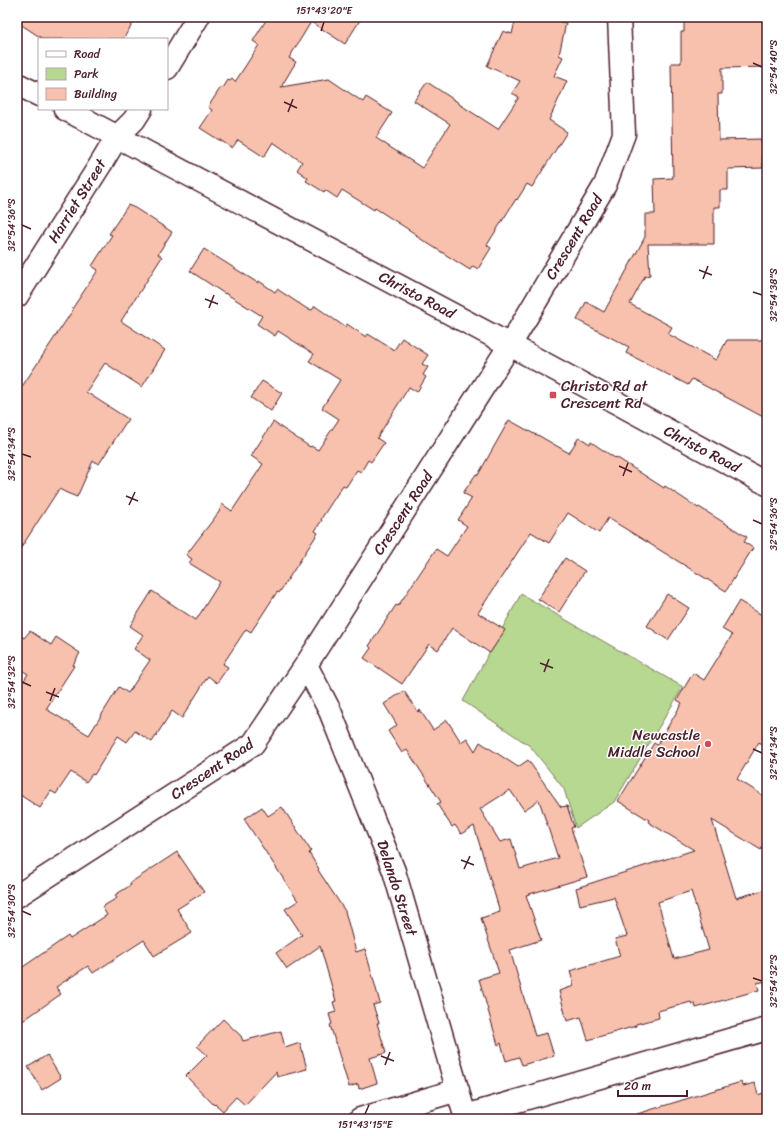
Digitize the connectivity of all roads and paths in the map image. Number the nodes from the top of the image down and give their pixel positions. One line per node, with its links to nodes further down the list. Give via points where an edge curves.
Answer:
1 (198, 17): 3 (street)
2 (619, 17): 10 (street, Crescent Road, via 624,134 605,185)
3 (168, 66)
4 (17, 84): 5 (street)
5 (38, 94)
6 (67, 110): 8 (street, Christo Road)
7 (140, 110): 8 (street, Harriet Street)
8 (117, 137): 9 (street, Harriet Street); 10 (street, Christo Road)
9 (17, 296)
10 (510, 345): 11 (street, Christo Road); 12 (street, Crescent Road)
11 (767, 484)
12 (306, 665): 13 (street, Crescent Road, via 254,744); 15 (street, Delando Street, via 330,711 394,871)
13 (17, 896)
14 (767, 1029): 16 (street)
15 (458, 1090): 16 (street, Delando Street); 17 (street)
16 (466, 1118)
17 (360, 1119)

